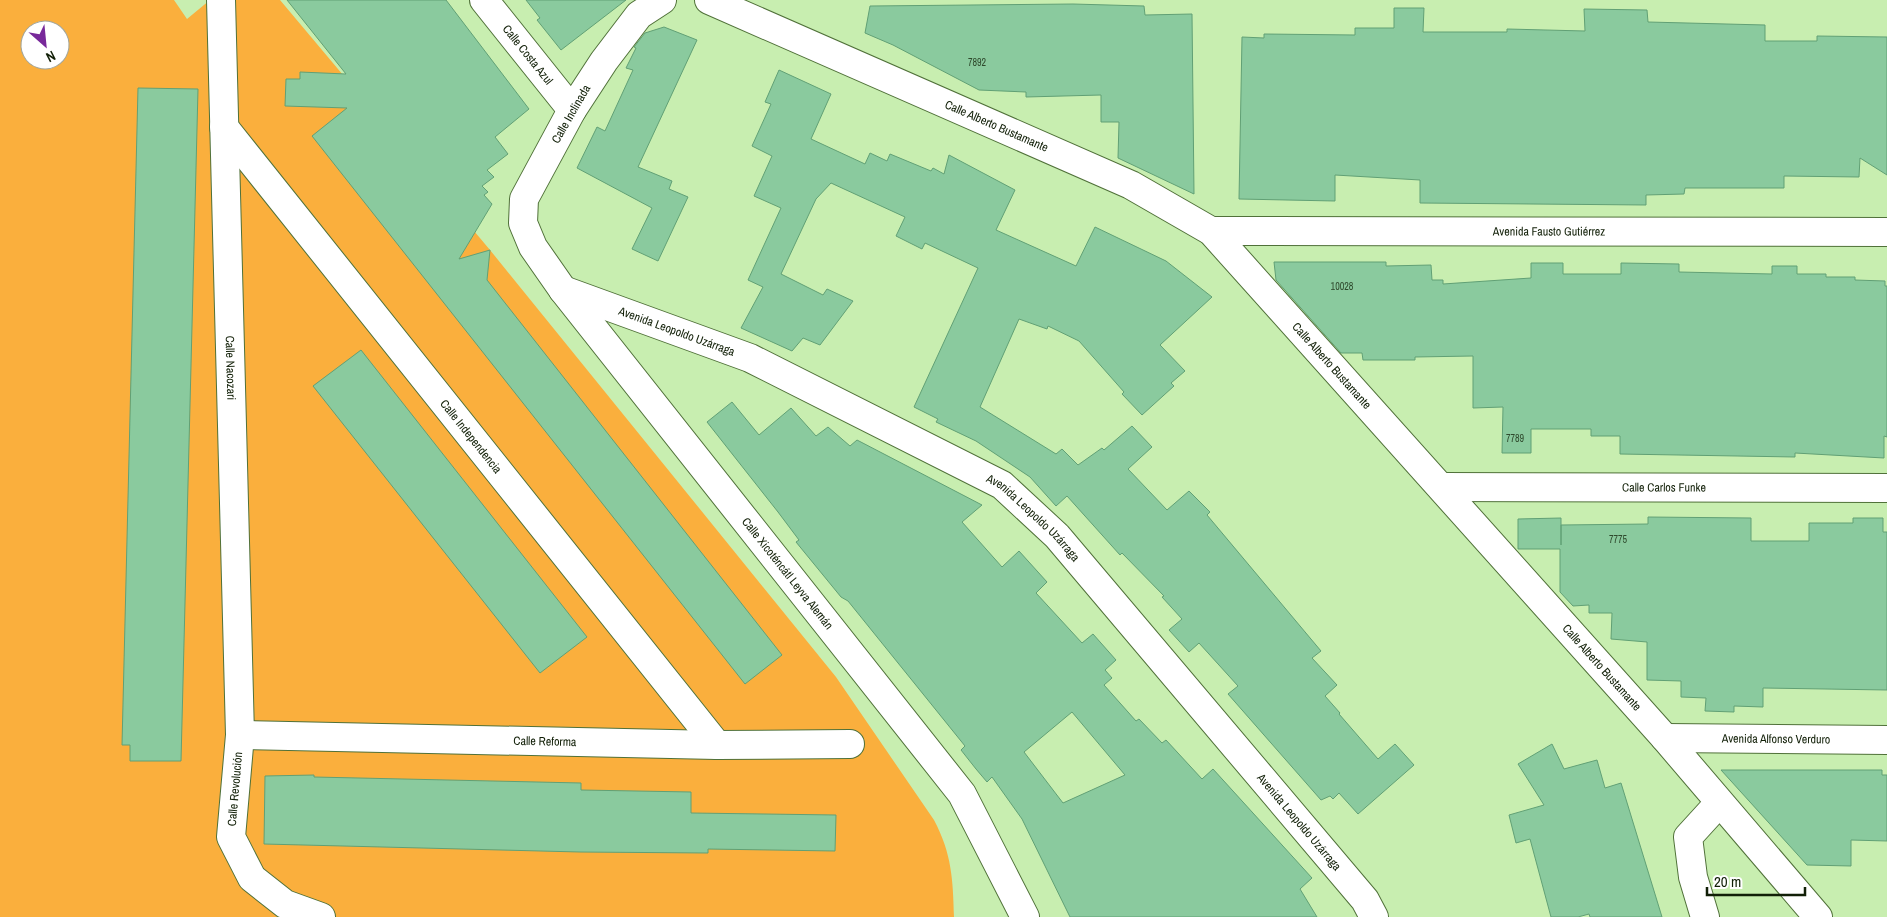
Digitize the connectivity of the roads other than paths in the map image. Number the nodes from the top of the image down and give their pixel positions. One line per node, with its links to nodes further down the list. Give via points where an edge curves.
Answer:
1 (221, 0): 6 (street, Calle Nacozari)
2 (484, 0): 5 (street, Calle Costa Azul)
3 (662, 0): 5 (street, Calle Inclinada, via 639,15)
4 (708, 0): 7 (street, Calle Alberto Bustamante, via 1131,185)
5 (572, 110): 9 (street, Calle Inclinada, via 524,199 523,223)
6 (224, 127): 13 (street, Calle Nacozari); 17 (street, Calle Independencia)
7 (1211, 231): 8 (street, Avenida Fausto Gutiérrez); 11 (street, Calle Alberto Bustamante)
8 (1887, 232)
9 (533, 247): 10 (street, Calle Xicoténcátl Leyva Alemán)
10 (563, 290): 19 (street, Calle Xicoténcátl Leyva Alemán, via 962,794); 23 (street, Avenida Leopoldo Uzárraga, via 750,358 1002,485 1064,544 1365,900)
11 (1442, 486): 12 (street, Calle Carlos Funke); 14 (street, Calle Alberto Bustamante)
12 (1887, 488)
13 (240, 735): 17 (street, Calle Reforma); 20 (street, Calle Revolución, via 231,837 252,878 285,904)
14 (1665, 738): 15 (street, Avenida Alfonso Verduro); 18 (street, Calle Alberto Bustamante)
15 (1887, 740)
16 (850, 744): 17 (street, Calle Reforma)
17 (718, 746)
18 (1719, 803): 24 (street, via 1688,838 1693,877); 25 (street, Calle Alberto Bustamante)
19 (1004, 876): 21 (street, Calle Xicoténcátl Leyva Alemán); 22 (street)
20 (321, 917)
21 (1002, 917)
22 (1025, 917)
23 (1374, 917)
24 (1705, 917)
25 (1818, 917)

